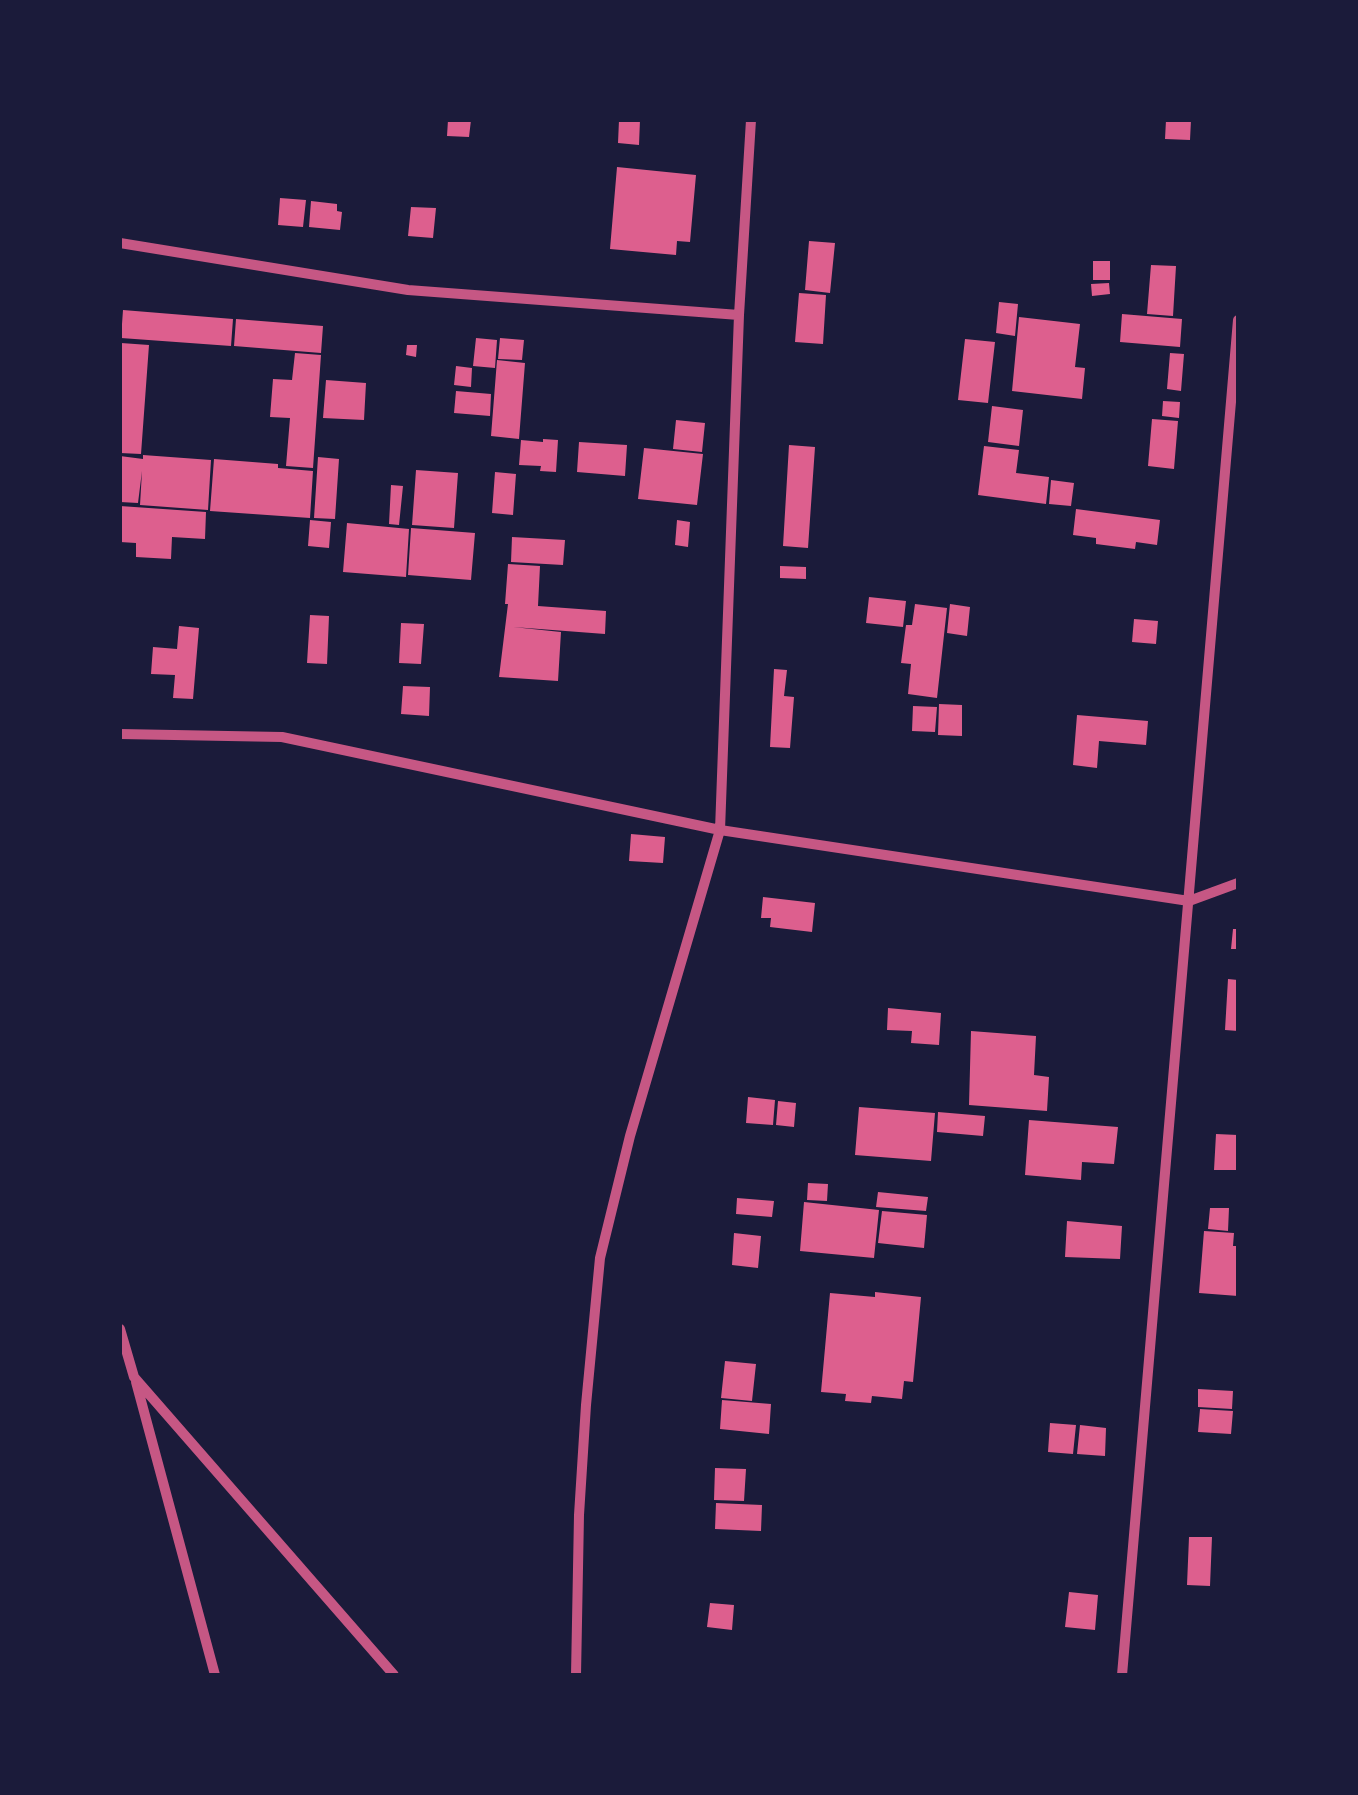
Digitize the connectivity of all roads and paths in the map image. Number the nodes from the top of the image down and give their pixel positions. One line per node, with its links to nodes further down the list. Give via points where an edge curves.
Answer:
1 (751, 120): 3 (street)
2 (120, 243): 3 (street, via 408,290)
3 (739, 315): 6 (street)
4 (1238, 320): 8 (street)
5 (120, 734): 6 (street, via 282,737)
6 (720, 830): 8 (street); 13 (street, via 600,1258 579,1515)
7 (1238, 883): 8 (street)
8 (1189, 900): 14 (street)
9 (120, 1329): 10 (street)
10 (134, 1377): 11 (street); 12 (street)
11 (215, 1675)
12 (394, 1675)
13 (576, 1675)
14 (1122, 1675)

